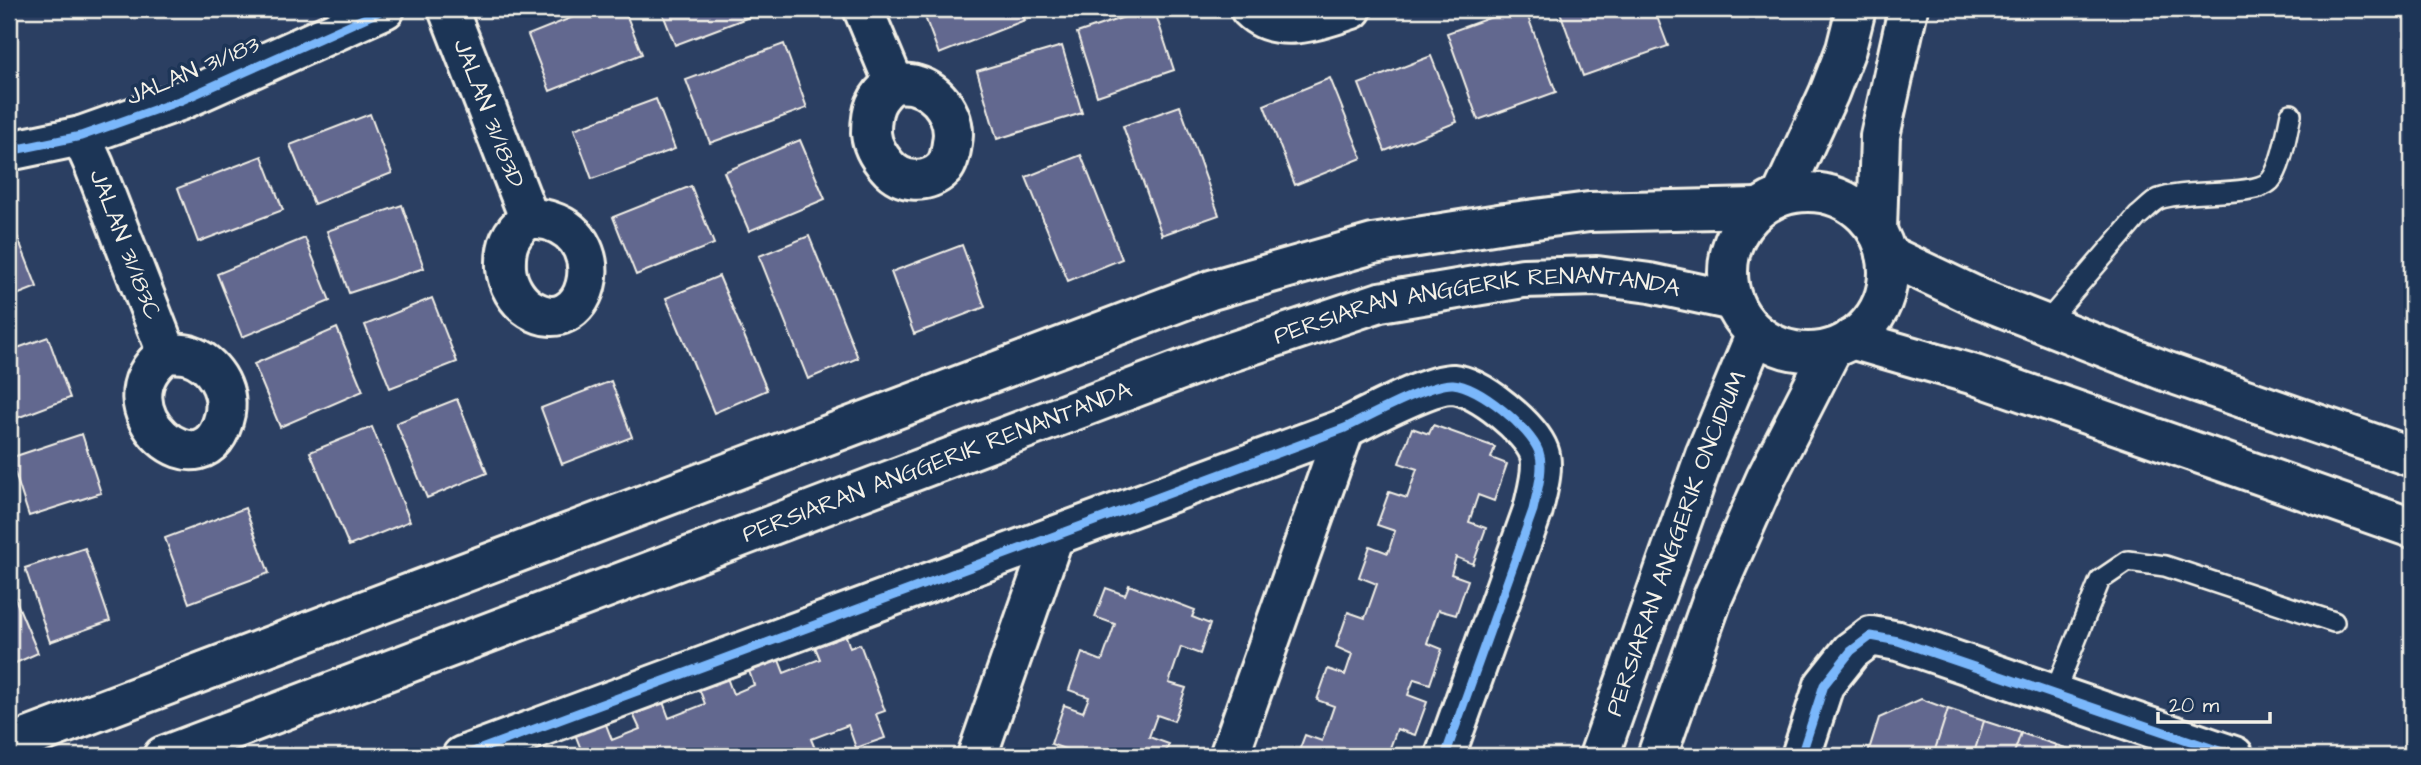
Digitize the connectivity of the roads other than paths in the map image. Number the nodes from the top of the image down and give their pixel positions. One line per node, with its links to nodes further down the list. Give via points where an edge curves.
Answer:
1 (385, 9): 10 (main road, JALAN 31/183, via 182,100)
2 (447, 9): 13 (main road, JALAN 31/183D)
3 (863, 9): 8 (main road)
4 (1250, 9): 5 (main road, via 1275,23 1301,24)
5 (1352, 9)
6 (1856, 9): 12 (main road, via 1829,93)
7 (1908, 9): 14 (main road, via 1880,136)
8 (894, 83)
9 (2291, 114): 16 (lane, via 2277,169 2269,181 2256,188 2172,195 2156,201)
10 (80, 136): 11 (main road, JALAN 31/183); 19 (main road, JALAN 31/183C)
11 (9, 151)
12 (1770, 202): 14 (main road, via 1809,191 1836,196 1859,210); 15 (main road, via 1745,221 1730,251 1728,285); 26 (main road, via 1589,212 1505,223 1373,244 1211,290)
13 (529, 218)
14 (1882, 242): 16 (main road, via 1981,299); 18 (main road, via 1888,273 1882,302 1867,327)
15 (1733, 301): 17 (main road); 27 (main road, PERSIARAN ANGGERIK RENANTANDA, via 1597,276 1523,278 1380,302 1210,359)
16 (2045, 324): 21 (main road)
17 (1756, 333): 18 (main road, via 1792,351 1812,352); 32 (main road, PERSIARAN ANGGERIK ONCIDIUM, via 1705,455)
18 (1842, 344): 22 (main road, via 1975,375); 33 (main road, via 1766,478 1713,597)
19 (167, 353)
20 (1345, 428): 23 (main road); 30 (main road); 31 (main road, via 1422,392 1452,384 1477,392 1501,408 1540,453 1533,510)
21 (2412, 457)
22 (2412, 528)
23 (1054, 536): 28 (main road); 29 (main road)
24 (2334, 622): 25 (lane, via 2165,566 2128,561 2100,580)
25 (2054, 694): 34 (main road, via 1871,636 1852,651 1825,685); 35 (main road)
26 (9, 745)
27 (163, 756)
28 (461, 756)
29 (977, 756)
30 (1229, 756)
31 (1445, 756)
32 (1599, 756)
33 (1657, 756)
34 (1801, 756)
35 (2234, 756)

